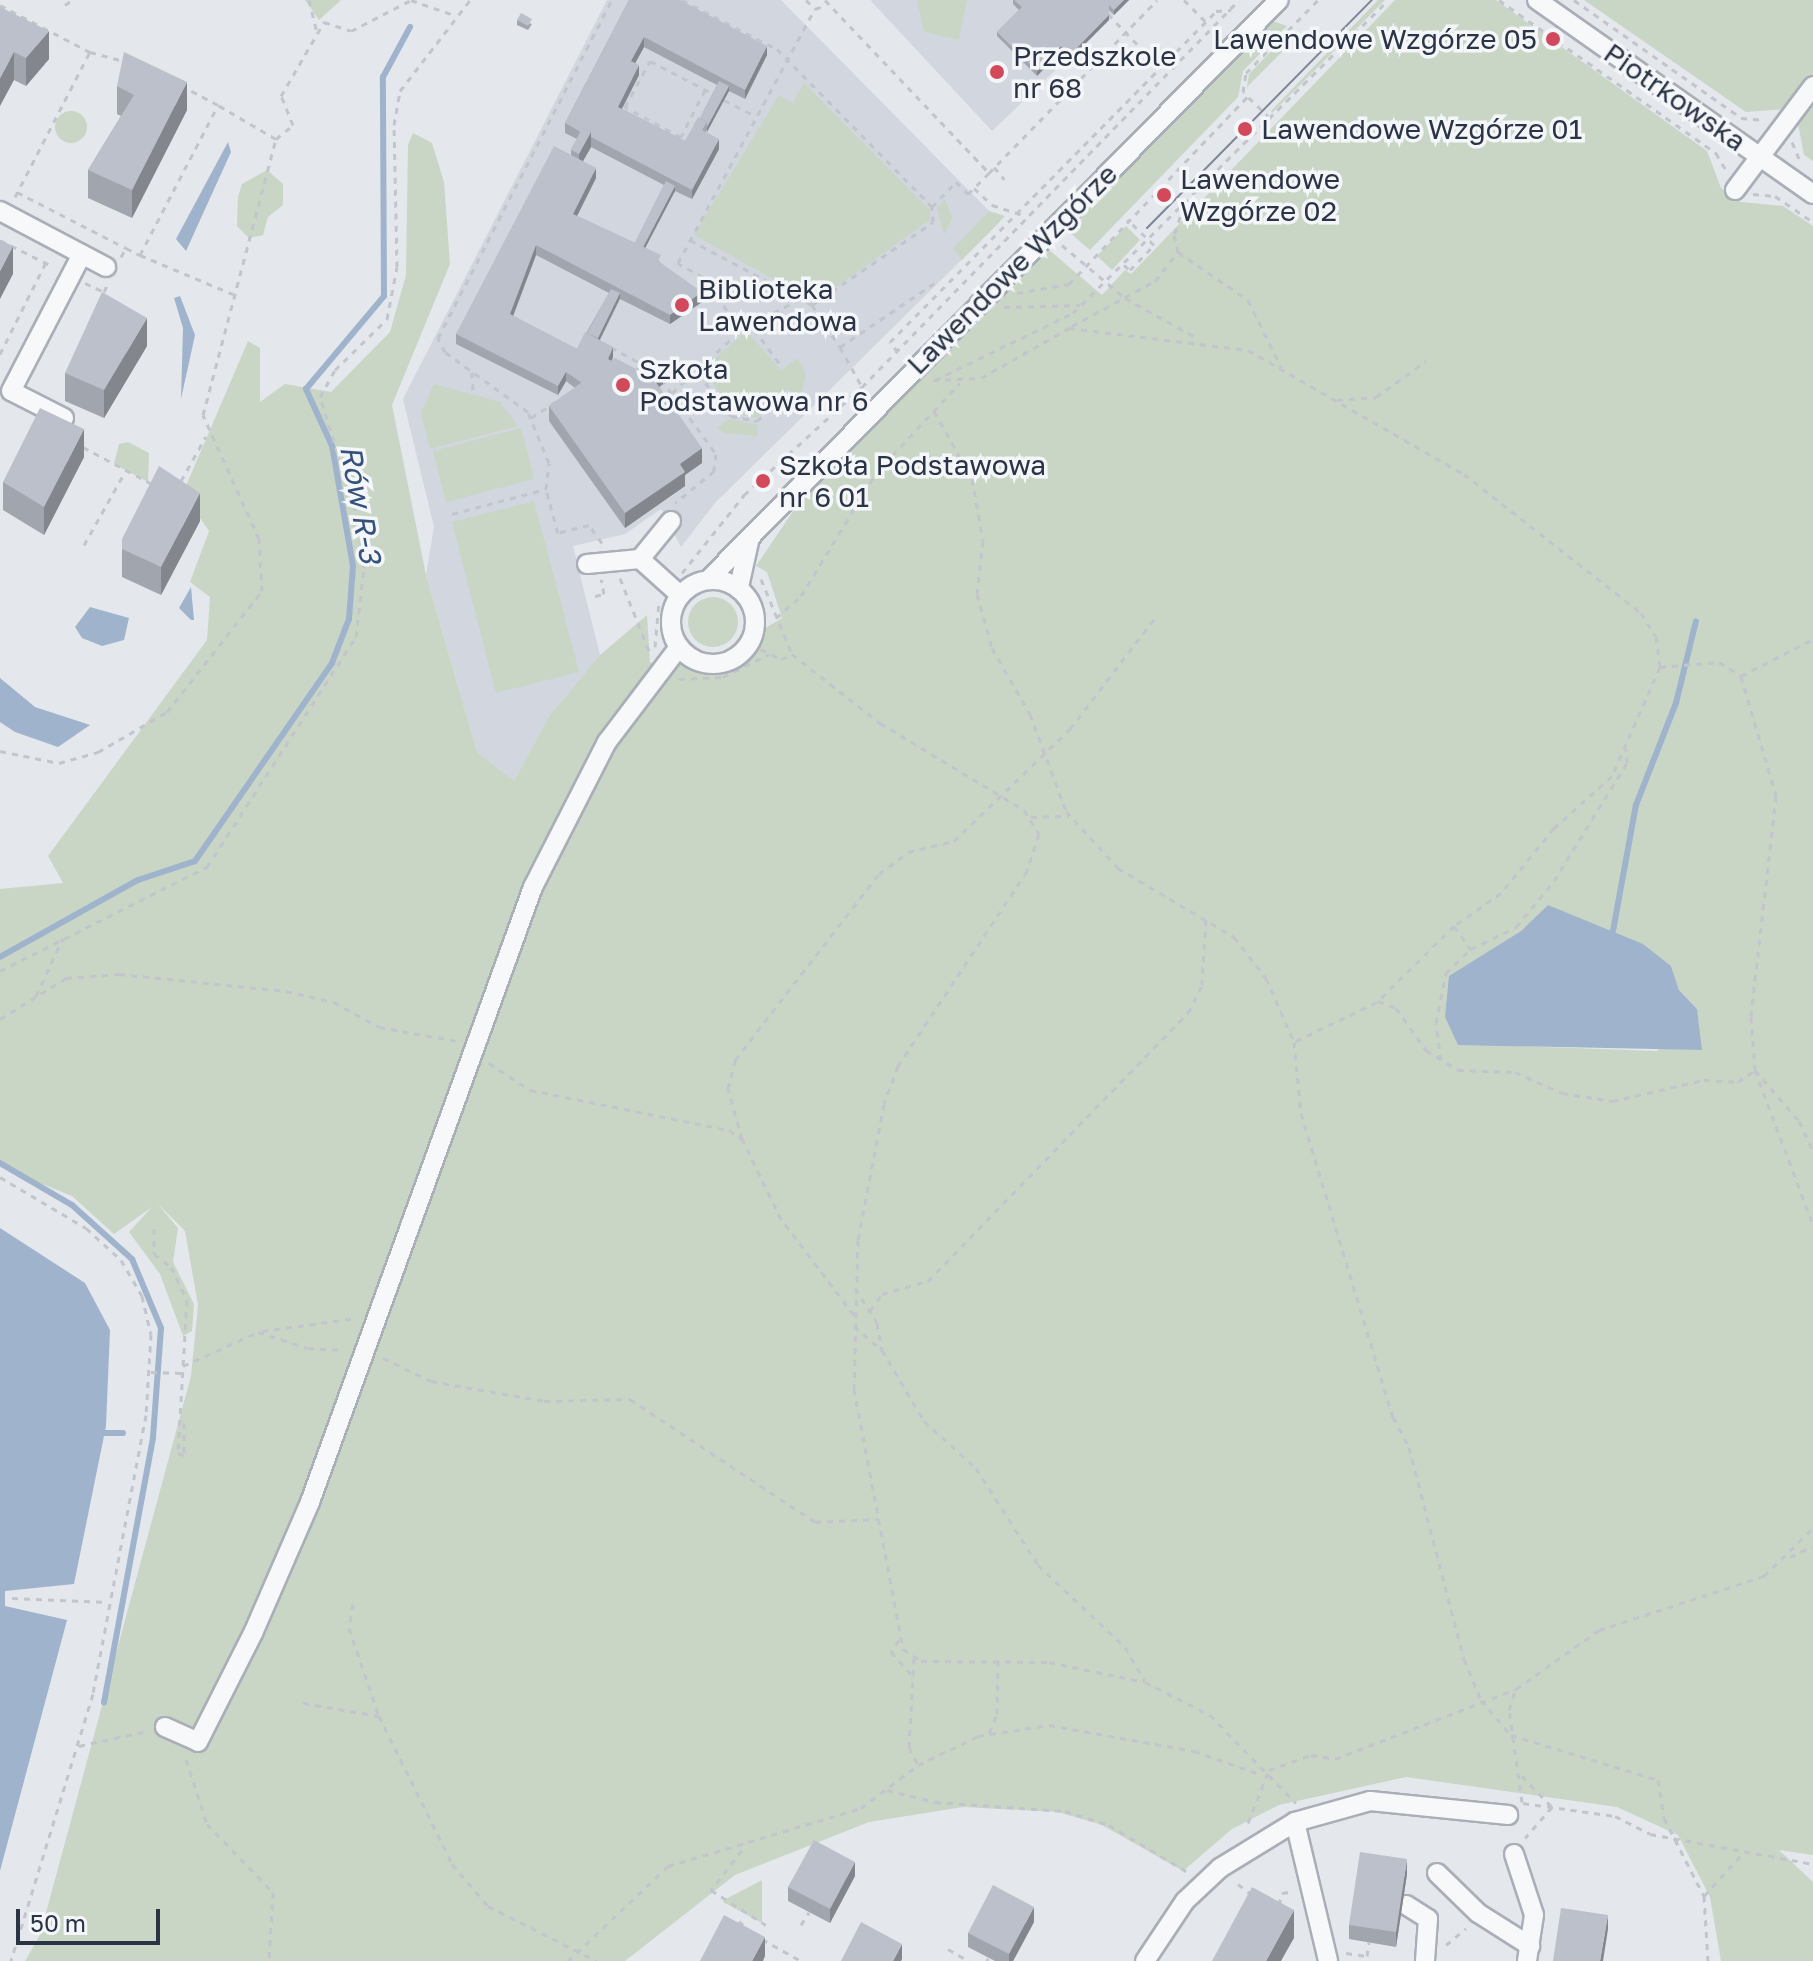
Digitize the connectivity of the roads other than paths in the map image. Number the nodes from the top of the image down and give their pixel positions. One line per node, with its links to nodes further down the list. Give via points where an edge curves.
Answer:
1 (1279, 0): 12 (street, Lawendowe Wzgórze)
2 (1537, 0): 4 (street, Piotrkowska)
3 (1813, 86): 4 (street)
4 (1759, 157): 5 (street); 6 (street, Piotrkowska)
5 (1738, 189)
6 (1813, 194)
7 (3, 213): 8 (street)
8 (82, 254): 9 (street); 10 (street, via 11,391)
9 (106, 267)
10 (64, 418)
11 (667, 517): 13 (street)
12 (749, 542): 15 (street); 16 (street, Lawendowe Wzgórze)
13 (640, 559): 14 (street); 17 (street)
14 (587, 564)
15 (741, 578): 16 (street); 18 (street, via 755,613 750,644 715,664)
16 (709, 579): 17 (street, Lawendowe Wzgórze)
17 (672, 595): 18 (street, via 670,621)
18 (679, 647): 19 (street, via 656,668 557,834 289,1552 198,1742)
19 (165, 1727)
20 (1515, 1809): 21 (street, via 1370,1801)
21 (1295, 1822): 25 (street); 27 (street, via 1220,1868 1185,1901)
22 (1517, 1860): 26 (street, via 1534,1915)
23 (1437, 1873): 26 (street)
24 (1406, 1905): 28 (street, via 1428,1919)
25 (1334, 1954)
26 (1528, 1954)
27 (1145, 1961)
28 (1425, 1961)

